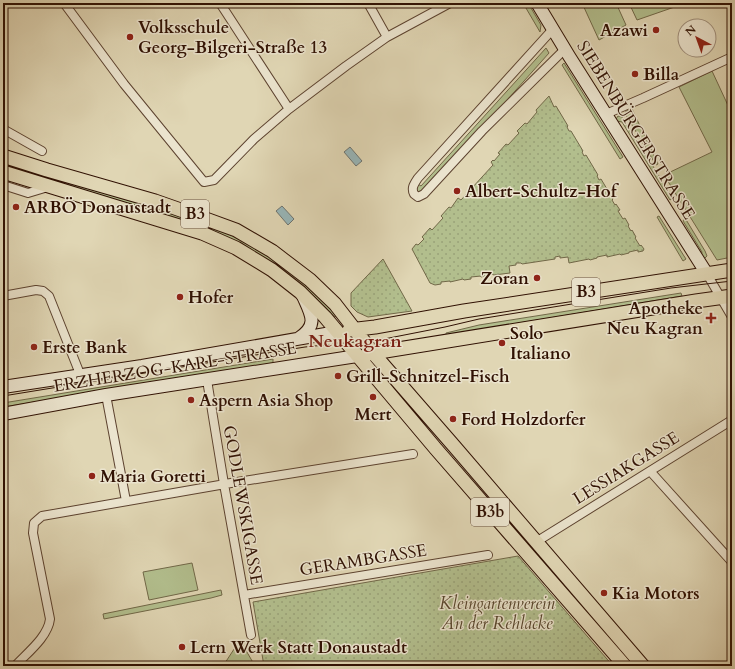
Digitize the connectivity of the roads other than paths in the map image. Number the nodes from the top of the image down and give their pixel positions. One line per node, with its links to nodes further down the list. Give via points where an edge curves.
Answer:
1 (64, 3): 10 (street, via 124,84 204,182 214,180 254,139)
2 (220, 3): 10 (street)
3 (368, 3): 7 (street)
4 (450, 3): 7 (street)
5 (537, 3): 6 (main road, SIEBENBÜRGERSTRASSE)
6 (553, 30): 8 (main road, SIEBENBÜRGERSTRASSE); 8 (street, via 418,178 413,185 414,194 418,197 424,194 482,131)
7 (387, 37): 10 (street)
8 (565, 49): 11 (main road, SIEBENBÜRGERSTRASSE)
9 (732, 57): 11 (street)
10 (289, 109)
11 (606, 114): 19 (main road, SIEBENBÜRGERSTRASSE)
12 (3, 129): 13 (street)
13 (42, 151)
14 (3, 156): 24 (main road, B3, via 155,201 236,230 272,251 310,280 336,304)
15 (3, 172): 17 (main road, B3)
16 (3, 185): 17 (street, via 28,193)
17 (50, 186): 20 (main road, B3, via 202,233 236,248 272,270)
18 (732, 270): 19 (main road, ERZHERZOG-KARL-STRASSE / B3)
19 (707, 274): 22 (street); 24 (main road, ERZHERZOG-KARL-STRASSE / B3)
20 (300, 292): 25 (main road, B3); 26 (main road, via 312,321 310,329)
21 (3, 296): 29 (street, via 36,290 43,291 49,296)
22 (726, 297): 23 (street); 27 (main road, ERZHERZOG-KARL-STRASSE / B3)
23 (732, 316)
24 (355, 329): 25 (main road, ERZHERZOG-KARL-STRASSE / B3); 27 (main road, B3b)
25 (337, 332): 26 (main road, ERZHERZOG-KARL-STRASSE); 28 (main road, B3)
26 (298, 339): 29 (main road, ERZHERZOG-KARL-STRASSE)
27 (372, 353): 28 (main road, ERZHERZOG-KARL-STRASSE / B3); 39 (main road, B3b)
28 (357, 356): 30 (main road, ERZHERZOG-KARL-STRASSE); 45 (main road, B3b)
29 (80, 374): 31 (main road, ERZHERZOG-KARL-STRASSE)
30 (207, 380): 32 (main road, ERZHERZOG-KARL-STRASSE); 37 (street, GODLEWSKIGASSE)
31 (3, 387)
32 (106, 395): 33 (main road, ERZHERZOG-KARL-STRASSE); 38 (street)
33 (3, 414)
34 (732, 420): 36 (street, LESSIAKGASSE)
35 (413, 454): 37 (street)
36 (650, 470): 39 (street, LESSIAKGASSE); 41 (street)
37 (224, 484): 38 (street); 42 (street, GODLEWSKIGASSE)
38 (126, 501): 44 (street, via 42,516 34,523 32,533 50,619 49,627)
39 (536, 542): 46 (main road, B3b)
40 (488, 555): 42 (street, GERAMBGASSE)
41 (732, 562)
42 (244, 595): 43 (street, GODLEWSKIGASSE)
43 (251, 635)
44 (15, 666)
45 (625, 666)
46 (643, 666)

